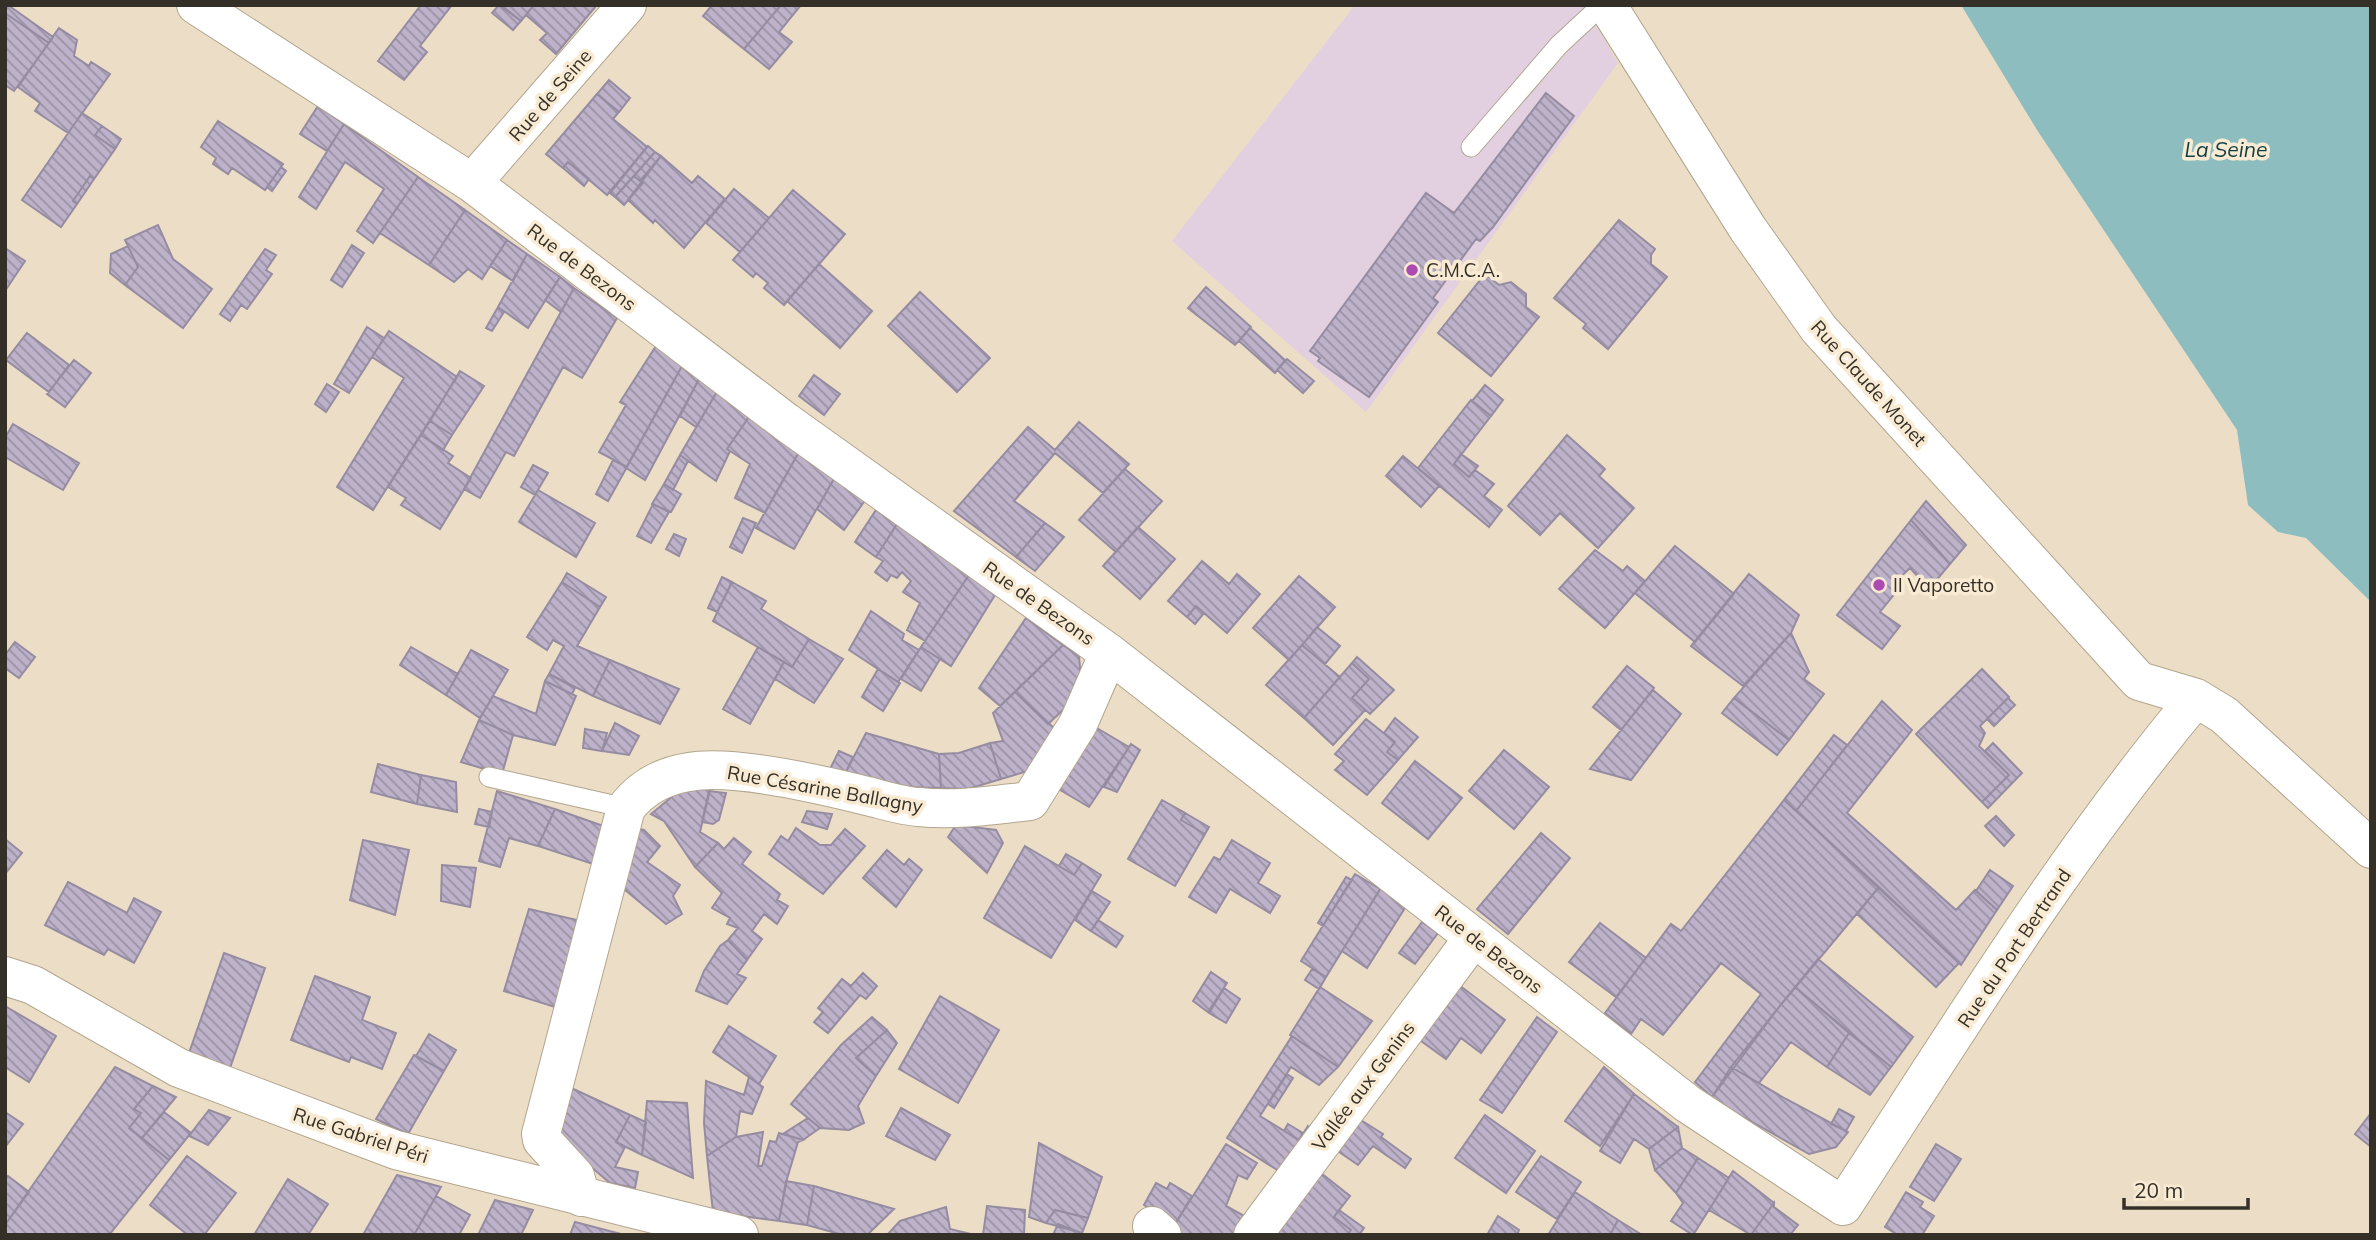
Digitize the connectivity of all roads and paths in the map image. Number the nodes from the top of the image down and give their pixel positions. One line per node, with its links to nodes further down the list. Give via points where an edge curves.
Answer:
1 (197, 5): 5 (street, Rue de Bezons)
2 (627, 5): 5 (street, Rue de Seine)
3 (1604, 5): 4 (lane, via 1559,45); 7 (street, Rue Claude Monet, via 1748,229 1819,329 2140,681)
4 (1471, 147)
5 (472, 183): 6 (street, Rue de Bezons, via 786,422)
6 (1109, 653): 9 (street, Rue Césarine Ballagny, via 1078,723 1030,801 918,807 825,786 690,771 659,780 639,792); 11 (street, Rue de Bezons)
7 (2196, 698): 10 (street, Rue Claude Monet, via 2224,715); 14 (street, Rue du Port Bertrand, via 2150,753 2010,951)
8 (489, 776): 9 (lane)
9 (626, 808): 13 (street, via 541,1134 575,1176)
10 (2371, 849)
11 (1474, 937): 14 (street, Rue de Bezons); 16 (street, Vallée aux Genins)
12 (5, 976): 13 (street, Rue Gabriel Péri, via 33,985 179,1068 311,1119 396,1150)
13 (581, 1197): 15 (street, Rue Gabriel Péri)
14 (1844, 1220)
15 (739, 1235)
16 (1253, 1235)

